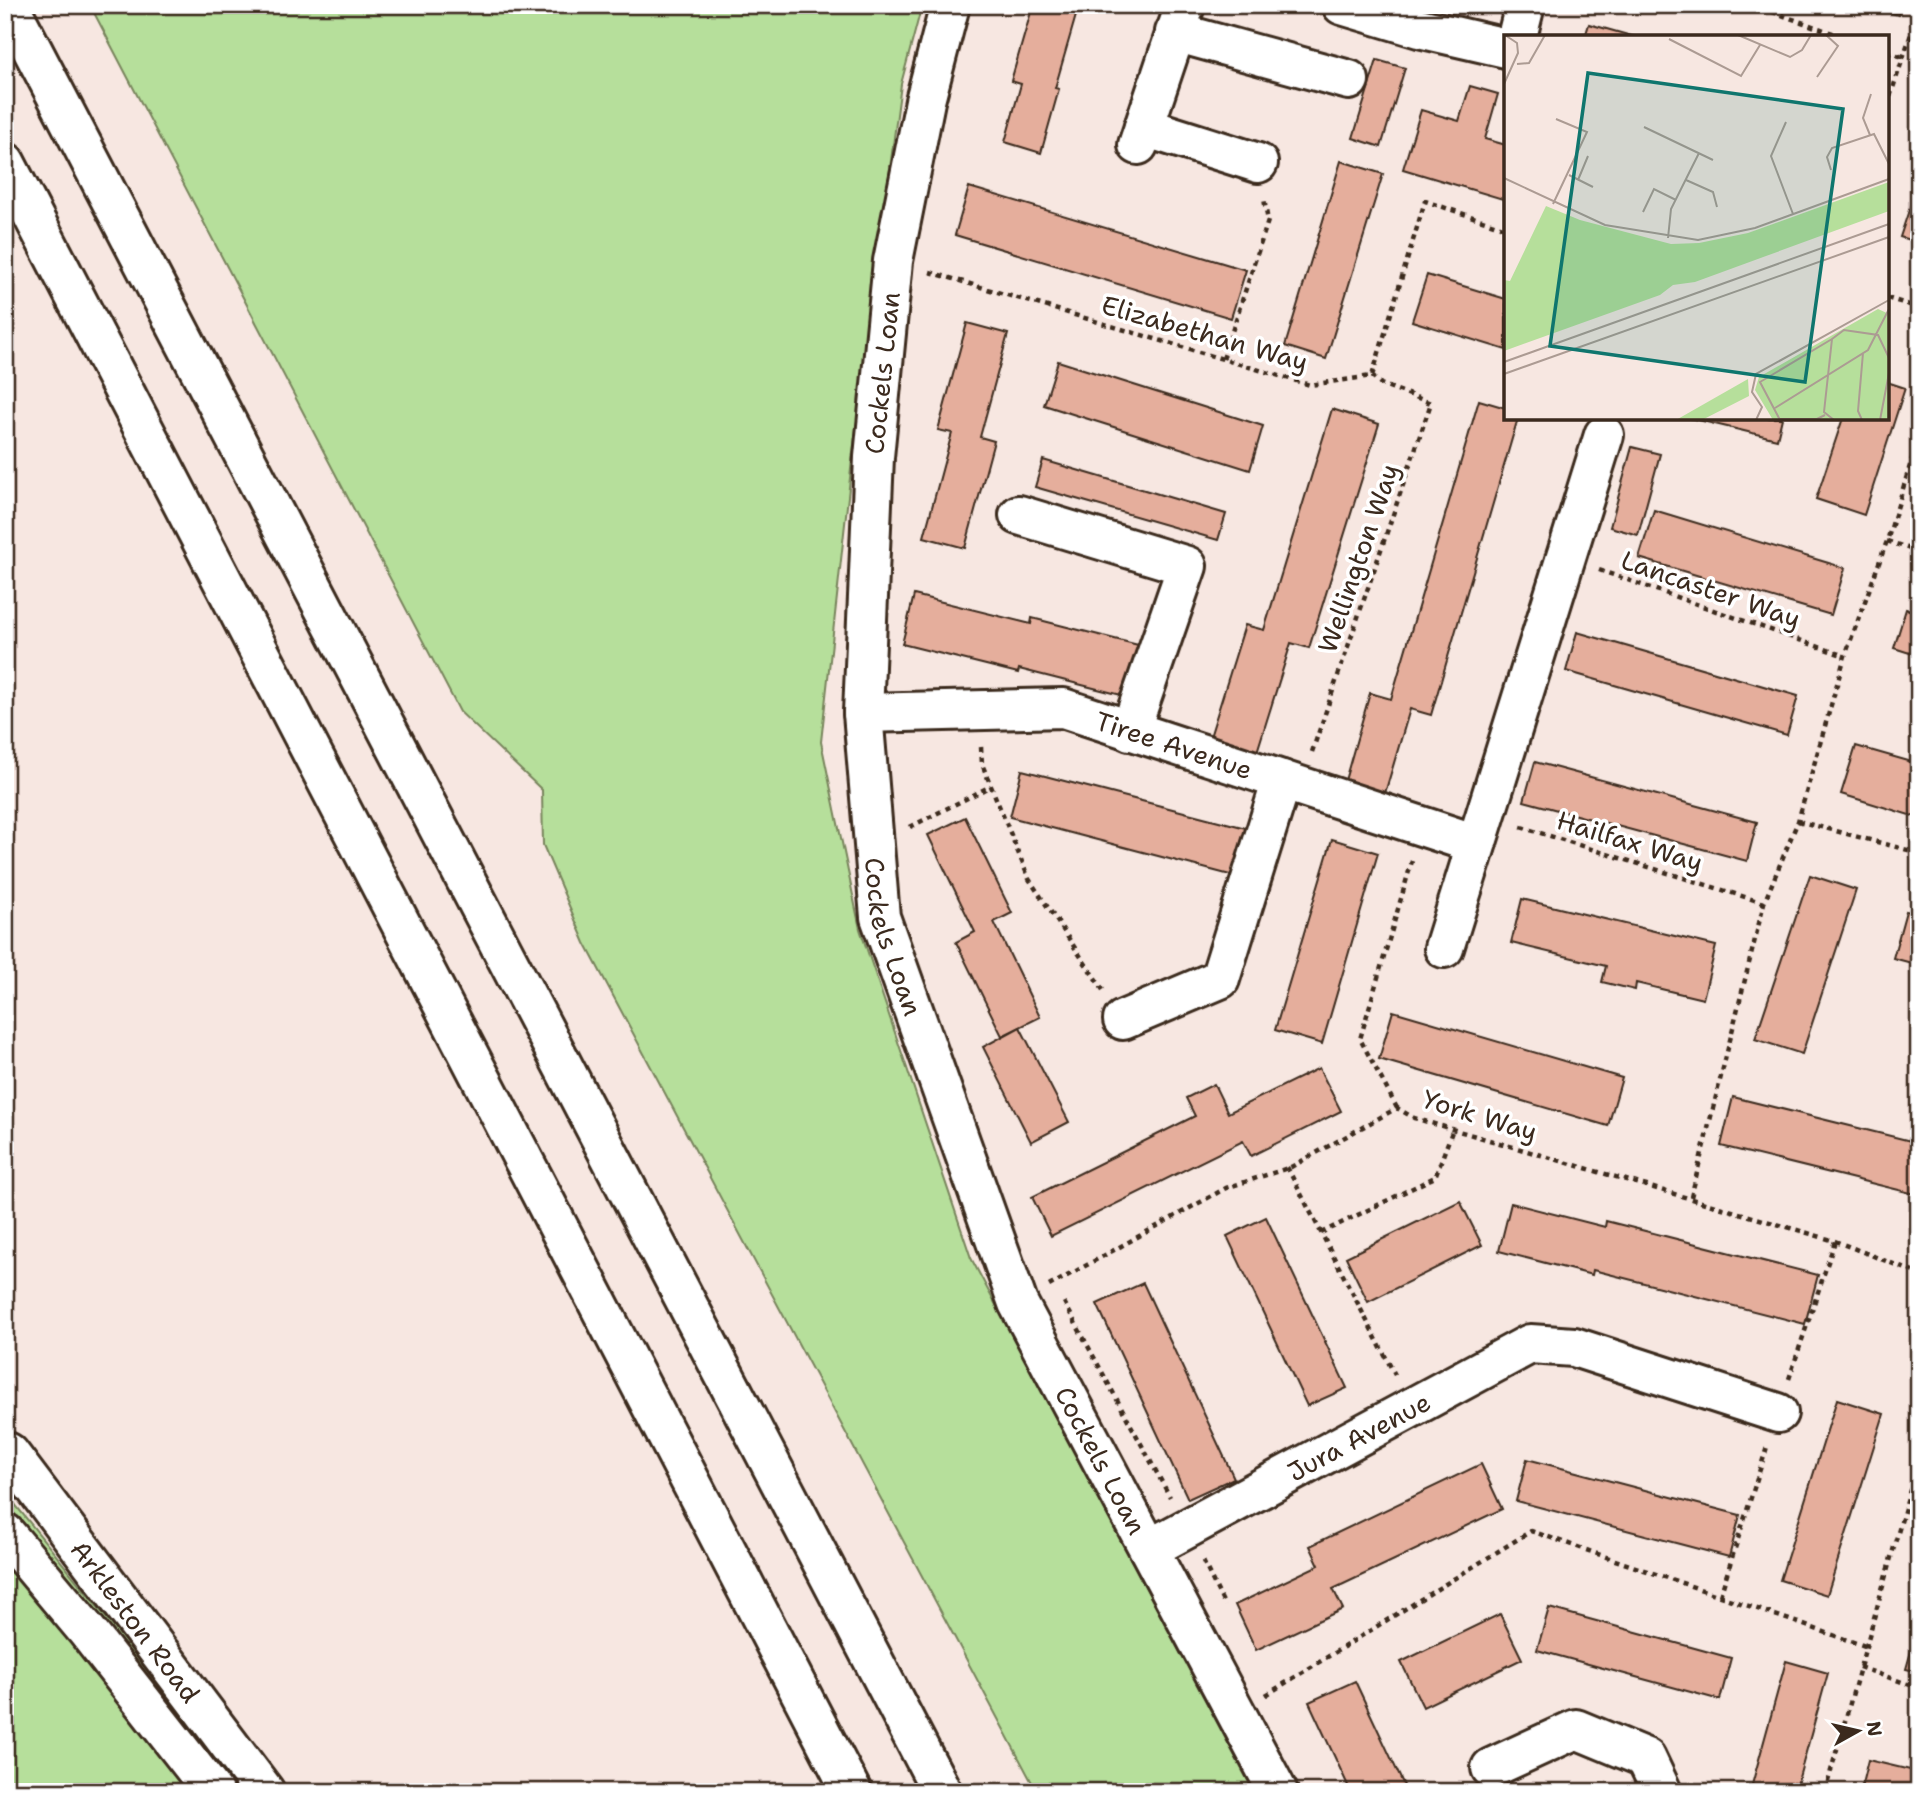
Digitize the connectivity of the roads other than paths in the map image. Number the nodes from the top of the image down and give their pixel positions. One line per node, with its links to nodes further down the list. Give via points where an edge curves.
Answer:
1 (9, 5): 27 (main road)
2 (950, 5): 13 (main road, Cockels Loan, via 925,101 893,261 874,457)
3 (1342, 5): 7 (main road)
4 (1525, 5): 6 (main road)
5 (1180, 19): 8 (main road); 10 (main road, via 1141,136)
6 (1518, 35)
7 (1504, 48)
8 (1349, 80)
9 (5, 162): 26 (main road)
10 (1258, 163)
11 (1604, 435): 16 (main road)
12 (1018, 515): 14 (main road, via 1187,566)
13 (863, 713): 14 (main road, Tiree Avenue, via 1063,708); 22 (main road, Cockels Loan, via 880,917 1018,1303)
14 (1130, 731): 15 (main road, Tiree Avenue)
15 (1291, 783): 16 (main road, Tiree Avenue, via 1423,827); 18 (main road, via 1220,979)
16 (1480, 830): 17 (main road)
17 (1444, 948)
18 (1123, 1020)
19 (1778, 1413): 22 (main road, Jura Avenue, via 1574,1347 1530,1344)
20 (5, 1451): 25 (main road, Arkleston Road)
21 (5, 1533): 24 (main road)
22 (1149, 1549): 28 (main road, Cockels Loan, via 1252,1704)
23 (1491, 1768): 29 (main road, via 1576,1729 1646,1758)
24 (213, 1792)
25 (265, 1792)
26 (852, 1792)
27 (942, 1792)
28 (1278, 1792)
29 (1662, 1792)

